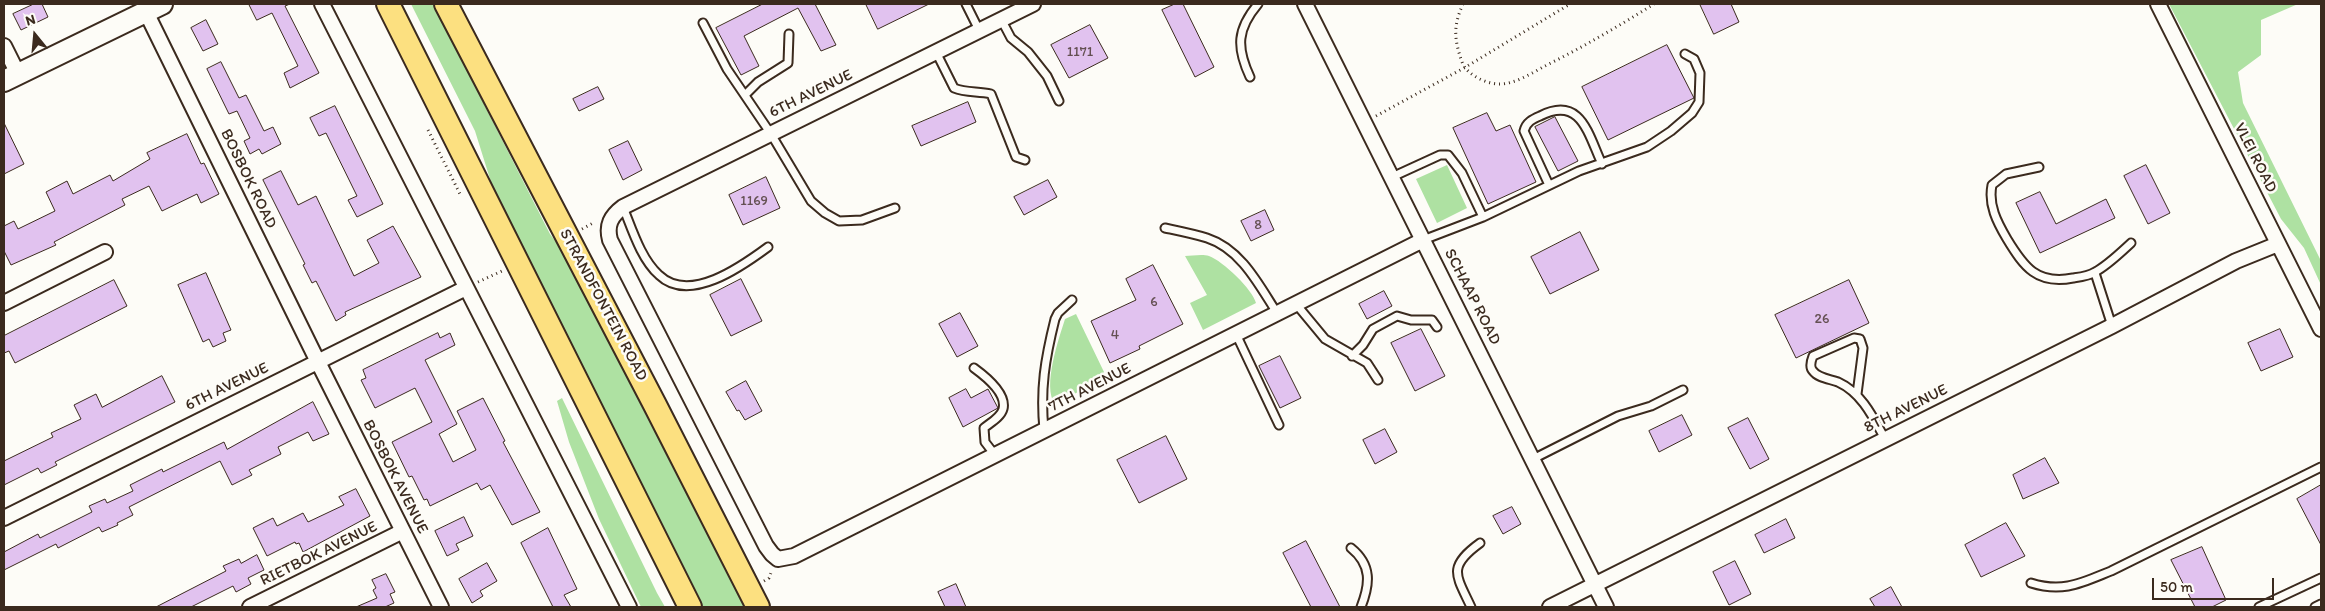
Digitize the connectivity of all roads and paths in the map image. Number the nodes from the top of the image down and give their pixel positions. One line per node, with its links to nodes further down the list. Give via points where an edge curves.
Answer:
1 (322, 4): 43 (street)
2 (388, 4): 76 (main road)
3 (446, 4): 77 (main road, STRANDFONTEIN ROAD)
4 (966, 4): 15 (lane)
5 (1032, 4): 13 (street, 6TH AVENUE)
6 (1258, 4): 21 (lane, via 1246,20 1240,41 1242,60)
7 (1305, 4): 25 (street, SCHAAP ROAD)
8 (1463, 4): 20 (path, via 1456,19 1455,43)
9 (1570, 4): 20 (path)
10 (1654, 4): 20 (path, via 1602,37 1519,79 1499,84 1479,79)
11 (2158, 4): 38 (street, VLEI ROAD)
12 (154, 8): 22 (main road); 53 (street, BOSBOK ROAD)
13 (1001, 20): 15 (street, 6TH AVENUE); 24 (lane, via 1011,38 1028,52 1047,76)
14 (703, 23): 23 (lane)
15 (979, 30): 18 (street, 6TH AVENUE)
16 (789, 34): 23 (lane, via 788,63 758,82)
17 (4, 46): 22 (street)
18 (936, 52): 26 (street, 6TH AVENUE); 27 (lane, via 954,88 991,94 1016,157)
19 (1685, 54): 28 (lane, via 1694,59 1700,73 1699,102 1692,113 1647,147)
20 (1464, 68): 25 (path)
21 (1250, 77)
22 (11, 78)
23 (745, 96): 26 (lane)
24 (1059, 101)
25 (1365, 122): 30 (street, SCHAAP ROAD)
26 (771, 134): 32 (street, 6TH AVENUE); 33 (lane, via 811,202 825,214 839,221 862,220)
27 (1024, 160)
28 (1602, 164): 31 (lane); 31 (lane, via 1576,114 1560,108 1552,109 1526,124 1524,131)
29 (2039, 167): 42 (lane, via 2006,174 1992,185 1991,201 2000,226 2024,265 2042,278 2069,279)
30 (1392, 177): 34 (lane, via 1440,155 1448,155 1462,173); 36 (street, SCHAAP ROAD)
31 (1549, 185): 34 (lane)
32 (623, 208): 39 (lane, via 657,274 680,286 694,286 743,266); 68 (street, 6TH AVENUE, via 610,221 610,240)
33 (895, 208)
34 (1482, 217): 36 (lane)
35 (1166, 228): 47 (lane, via 1208,238 1225,246 1256,280)
36 (1423, 240): 46 (street, 7TH AVENUE); 62 (street, SCHAAP ROAD)
37 (2131, 243): 42 (lane)
38 (2278, 244): 48 (street, 8TH AVENUE, via 2236,261); 50 (street, VLEI ROAD)
39 (768, 247)
40 (105, 252): 45 (street)
41 (505, 270): 43 (path)
42 (2095, 273): 48 (lane)
43 (466, 288): 53 (street, 6TH AVENUE); 75 (street)
44 (1072, 300): 59 (lane, via 1055,319 1044,364)
45 (4, 303)
46 (1296, 304): 47 (street, 7TH AVENUE); 52 (lane, via 1325,339)
47 (1277, 313): 51 (street, 7TH AVENUE)
48 (2112, 326): 60 (street, 8TH AVENUE)
49 (1437, 327): 52 (lane, via 1432,320 1398,316 1373,329)
50 (2321, 329)
51 (1236, 334): 58 (lane); 59 (street, 7TH AVENUE)
52 (1352, 356): 55 (lane, via 1367,363)
53 (318, 362): 64 (street, 6TH AVENUE); 65 (street, BOSBOK AVENUE)
54 (974, 368): 61 (lane, via 985,376 1002,398 1003,409 984,428 986,442)
55 (1378, 380)
56 (1683, 390): 62 (lane, via 1651,406 1618,416)
57 (1857, 394): 57 (lane, via 1814,372 1810,365 1814,356 1854,338 1860,339 1863,348); 60 (lane)
58 (1279, 425)
59 (1044, 430): 61 (street, 7TH AVENUE)
60 (1885, 439): 71 (street, 8TH AVENUE)
61 (995, 455): 68 (street, 7TH AVENUE, via 794,556 778,558)
62 (1533, 459): 71 (street, SCHAAP ROAD)
63 (2321, 467): 70 (lane, via 2111,571 2058,588)
64 (4, 518)
65 (403, 531): 73 (street, RIETBOK AVENUE); 74 (street, BOSBOK AVENUE)
66 (1480, 543): 79 (lane, via 1465,553 1458,566 1459,581)
67 (1351, 548): 78 (lane, via 1358,554 1369,576)
68 (772, 554)
69 (2321, 578): 82 (lane)
70 (2031, 583)
71 (1594, 585): 80 (street, 8TH AVENUE); 81 (street, SCHAAP ROAD)
72 (2321, 604): 83 (lane)
73 (250, 607)
74 (441, 607)
75 (629, 607)
76 (690, 607)
77 (758, 607)
78 (1362, 607)
79 (1471, 607)
80 (1550, 607)
81 (1606, 607)
82 (2260, 607)
83 (2315, 607)

